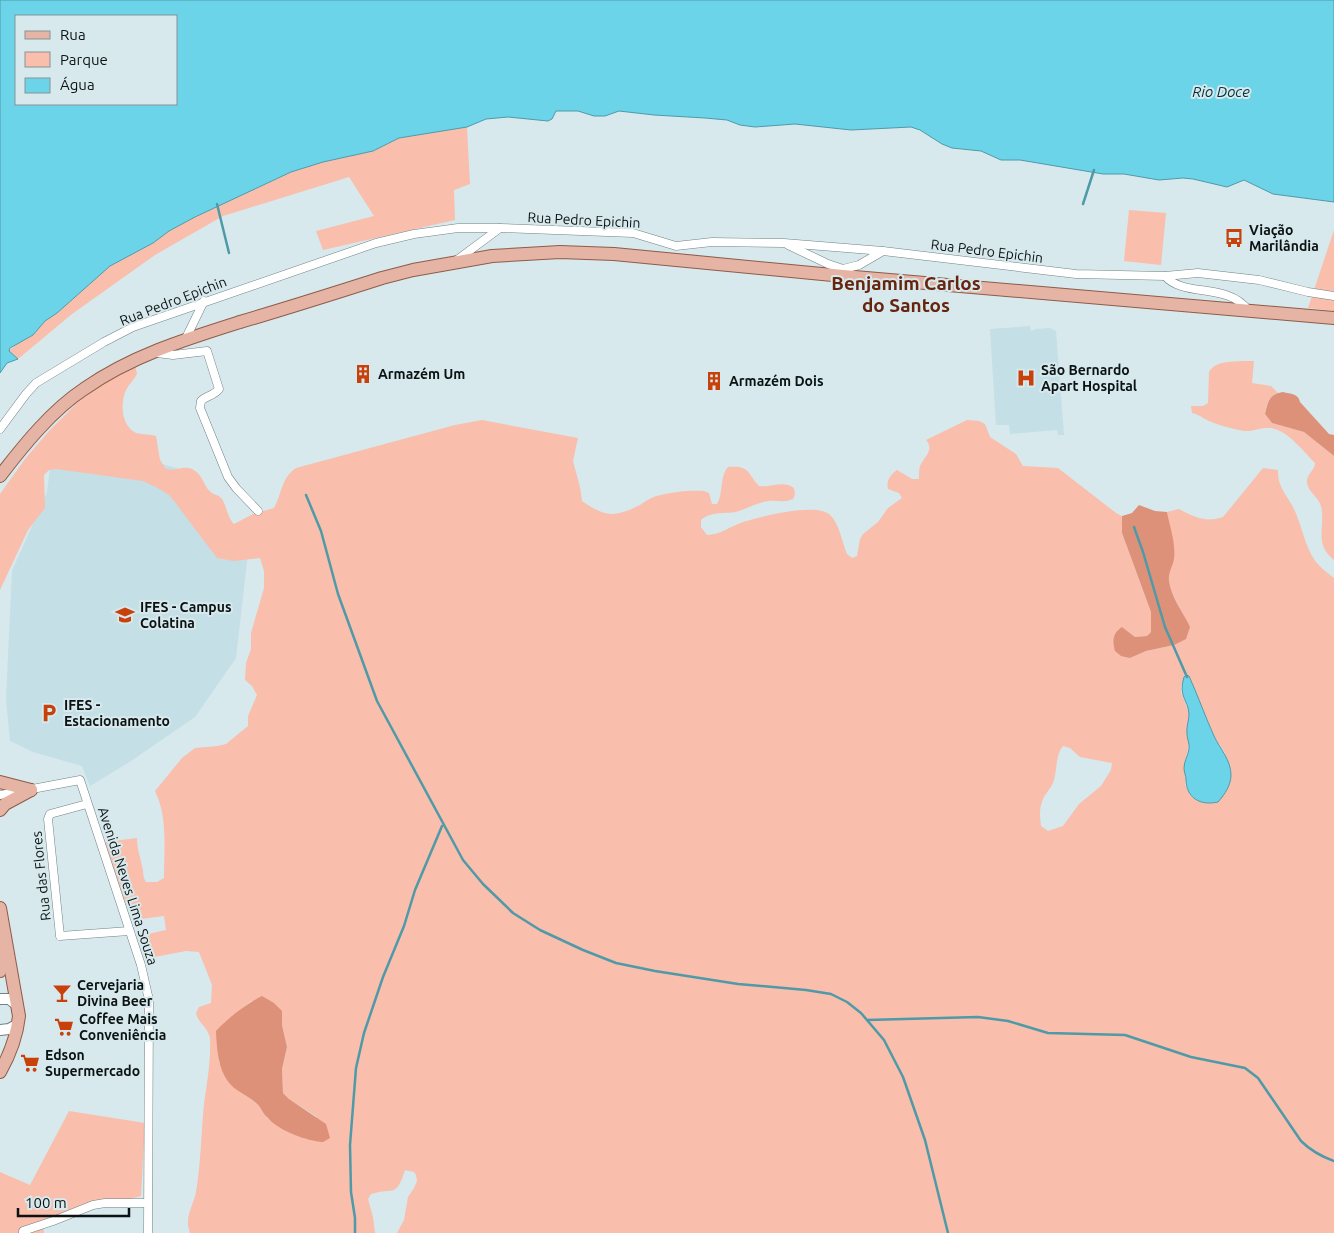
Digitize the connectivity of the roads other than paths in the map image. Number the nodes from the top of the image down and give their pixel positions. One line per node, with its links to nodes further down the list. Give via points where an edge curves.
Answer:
1 (500, 228): 2 (street, Rua Pedro Epichin, via 633,233 676,246 712,242); 4 (street); 8 (street, Rua Pedro Epichin, via 458,228 376,243)
2 (784, 243): 3 (street, Rua Pedro Epichin); 5 (street)
3 (883, 251): 5 (street); 6 (street, Rua Pedro Epichin, via 1076,274)
4 (456, 262): 5 (main road, via 560,252); 11 (main road, via 382,278)
5 (843, 272): 9 (main road)
6 (1165, 276): 7 (street, Rua Pedro Epichin, via 1198,273 1259,280); 9 (street, via 1178,284 1231,296)
7 (1334, 296)
8 (204, 301): 11 (street); 13 (street, Rua Pedro Epichin, via 133,327 53,372 36,383)
9 (1248, 310): 10 (main road)
10 (1334, 318)
11 (185, 340): 12 (main road)
12 (153, 352): 14 (main road, via 83,389 60,408); 15 (street, via 207,351 219,389 201,401 200,408 228,477)
13 (0, 429)
14 (0, 476)
15 (258, 511)
16 (0, 782): 17 (main road)
17 (31, 790): 18 (street, Avenida Neves Lima Souza); 19 (street, Avenida Neves Lima Souza, via 80,780); 20 (main road)
18 (0, 795)
19 (87, 804): 22 (street, Avenida Neves Lima Souza); 22 (street, Rua das Flores, via 50,814 48,819 60,936)
20 (0, 810)
21 (1, 914): 23 (main road); 25 (main road)
22 (129, 931): 29 (street, Avenida Neves Lima Souza, via 149,1000)
23 (0, 971)
24 (0, 999): 25 (street, via 9,999)
25 (17, 1005): 26 (main road)
26 (18, 1024): 27 (street); 28 (main road)
27 (0, 1030)
28 (0, 1072)
29 (147, 1204): 30 (street, via 93,1205); 31 (street, Avenida Neves Lima Souza)
30 (23, 1233)
31 (148, 1233)

